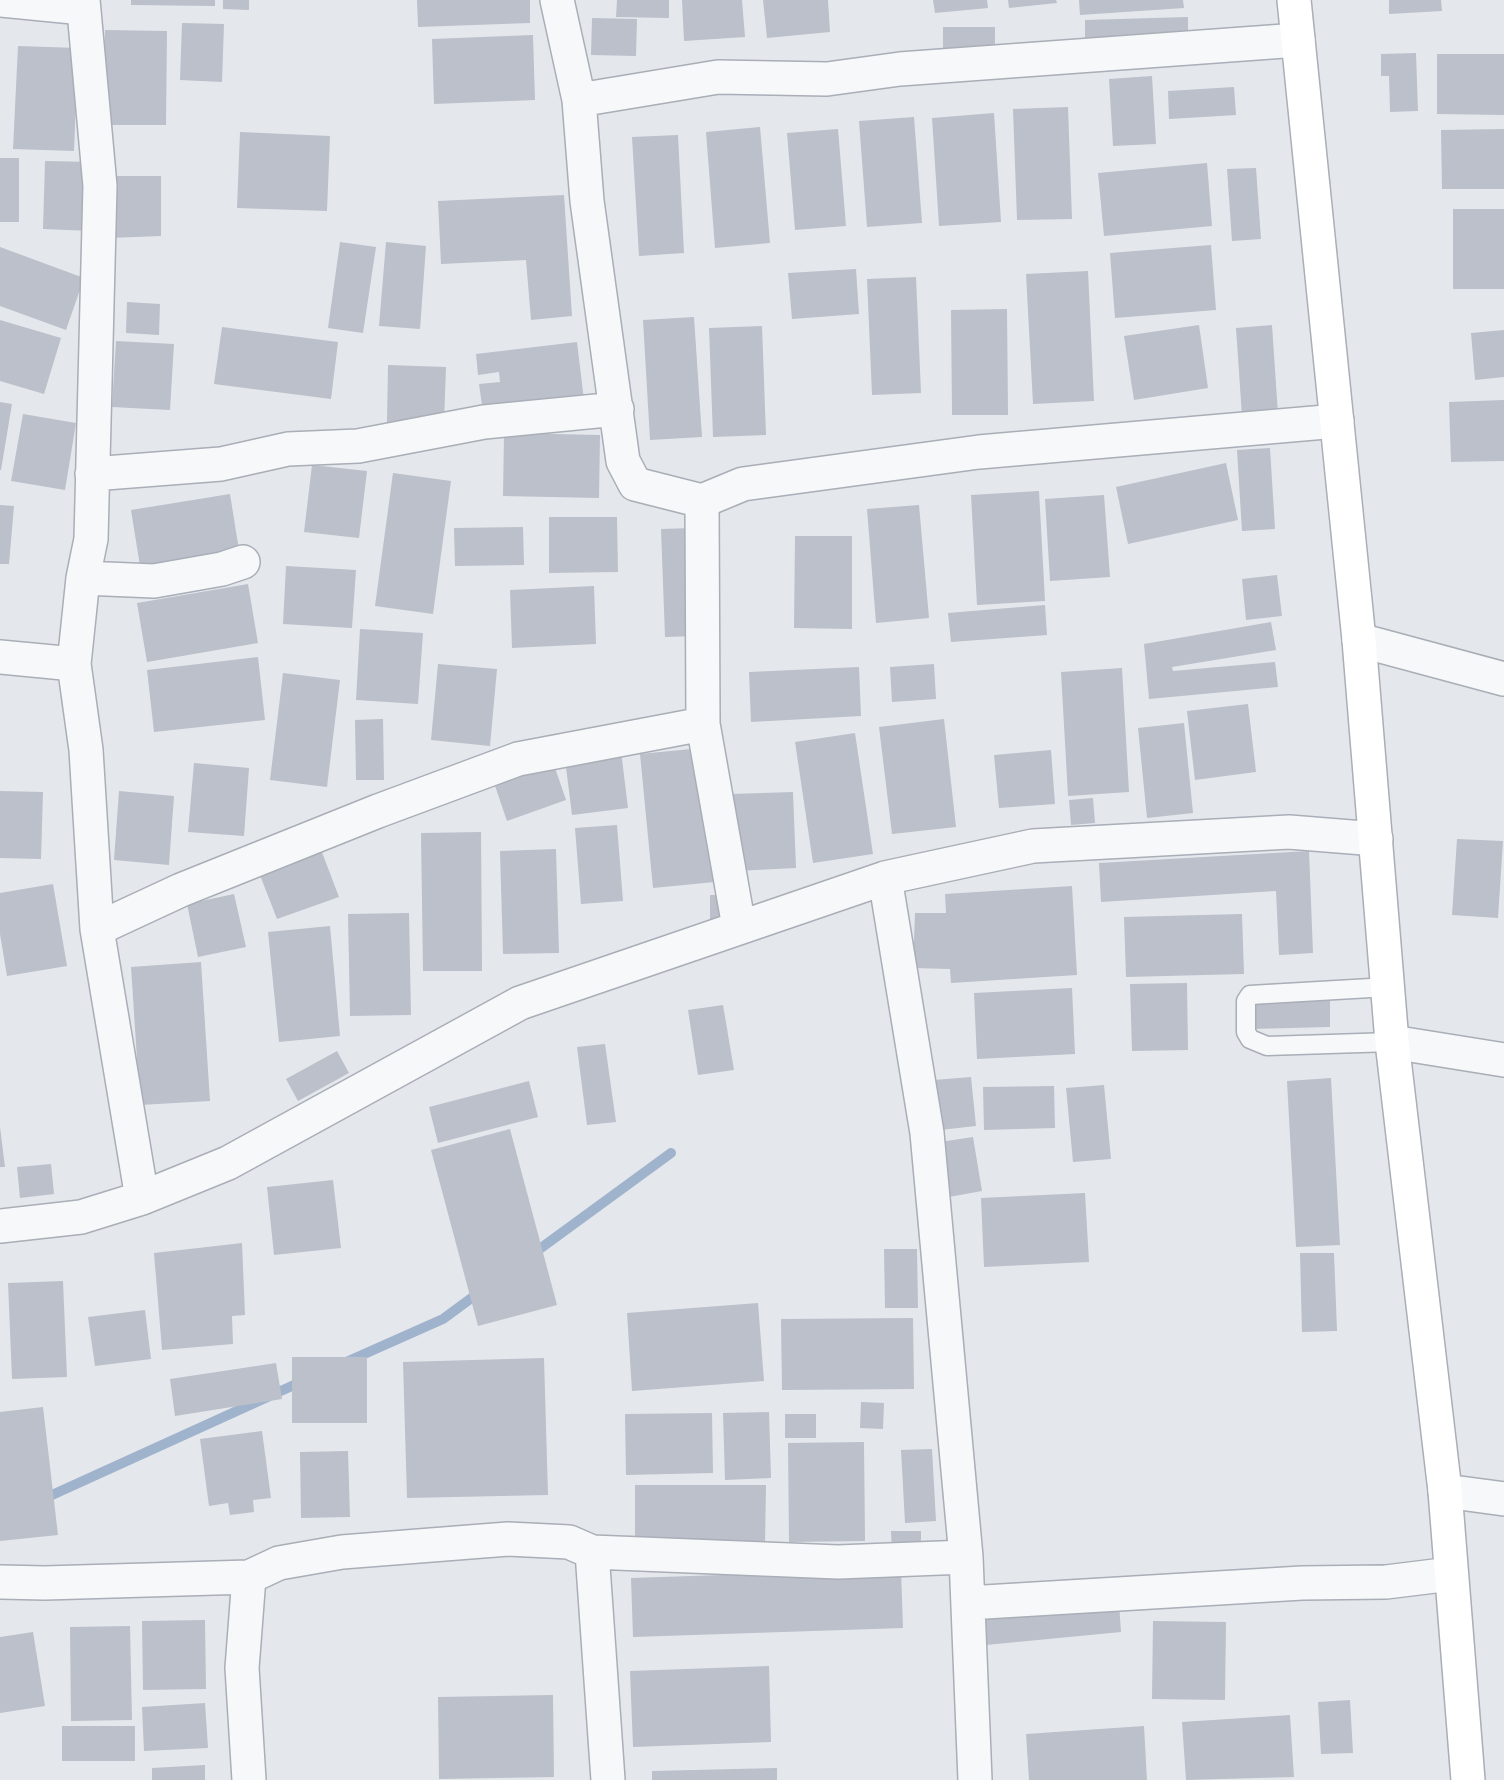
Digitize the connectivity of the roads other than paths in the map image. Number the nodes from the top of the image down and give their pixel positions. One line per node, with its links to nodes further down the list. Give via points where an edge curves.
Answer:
1 (0, 0): 4 (street)
2 (557, 0): 6 (street)
3 (1294, 0): 5 (main road)
4 (83, 4): 9 (street, via 100,186)
5 (1298, 40): 6 (street, via 900,69 827,79 718,77); 8 (main road)
6 (579, 100): 7 (street, via 586,201)
7 (617, 409): 9 (street, via 484,422 357,446 288,449 221,464); 10 (street, via 623,461 635,484)
8 (1337, 421): 10 (street, via 979,452 743,484); 13 (main road)
9 (92, 474): 12 (street, via 91,539)
10 (702, 501): 17 (street)
11 (243, 562): 12 (street, via 154,580)
12 (83, 578): 15 (street)
13 (1359, 640): 16 (street); 18 (main road)
14 (0, 657): 15 (street)
15 (74, 664): 21 (street, via 86,750)
16 (1504, 679)
17 (703, 724): 20 (street); 21 (street, via 518,759 378,810 181,890)
18 (1376, 839): 19 (street, via 1289,832 1033,846); 22 (main road)
19 (885, 878): 20 (street); 30 (street, via 927,1133)
20 (739, 927): 25 (street, via 520,1003 228,1163)
21 (97, 929): 25 (street)
22 (1388, 987): 23 (main road); 23 (lane, via 1250,995 1246,1001 1246,1032 1250,1039 1267,1046)
23 (1392, 1042): 24 (street); 27 (main road)
24 (1504, 1060)
25 (142, 1198): 26 (street, via 81,1217)
26 (0, 1227)
27 (1445, 1491): 28 (street); 31 (main road)
28 (1504, 1499)
29 (592, 1552): 30 (street, via 838,1562); 32 (street, via 569,1542 508,1539 342,1552 279,1563); 36 (street)
30 (966, 1557): 34 (street)
31 (1451, 1574): 34 (street, via 1386,1582 1302,1583); 38 (main road)
32 (249, 1577): 33 (street); 35 (street, via 242,1668)
33 (0, 1581)
34 (968, 1603): 37 (street)
35 (249, 1780)
36 (609, 1780)
37 (975, 1780)
38 (1468, 1780)

